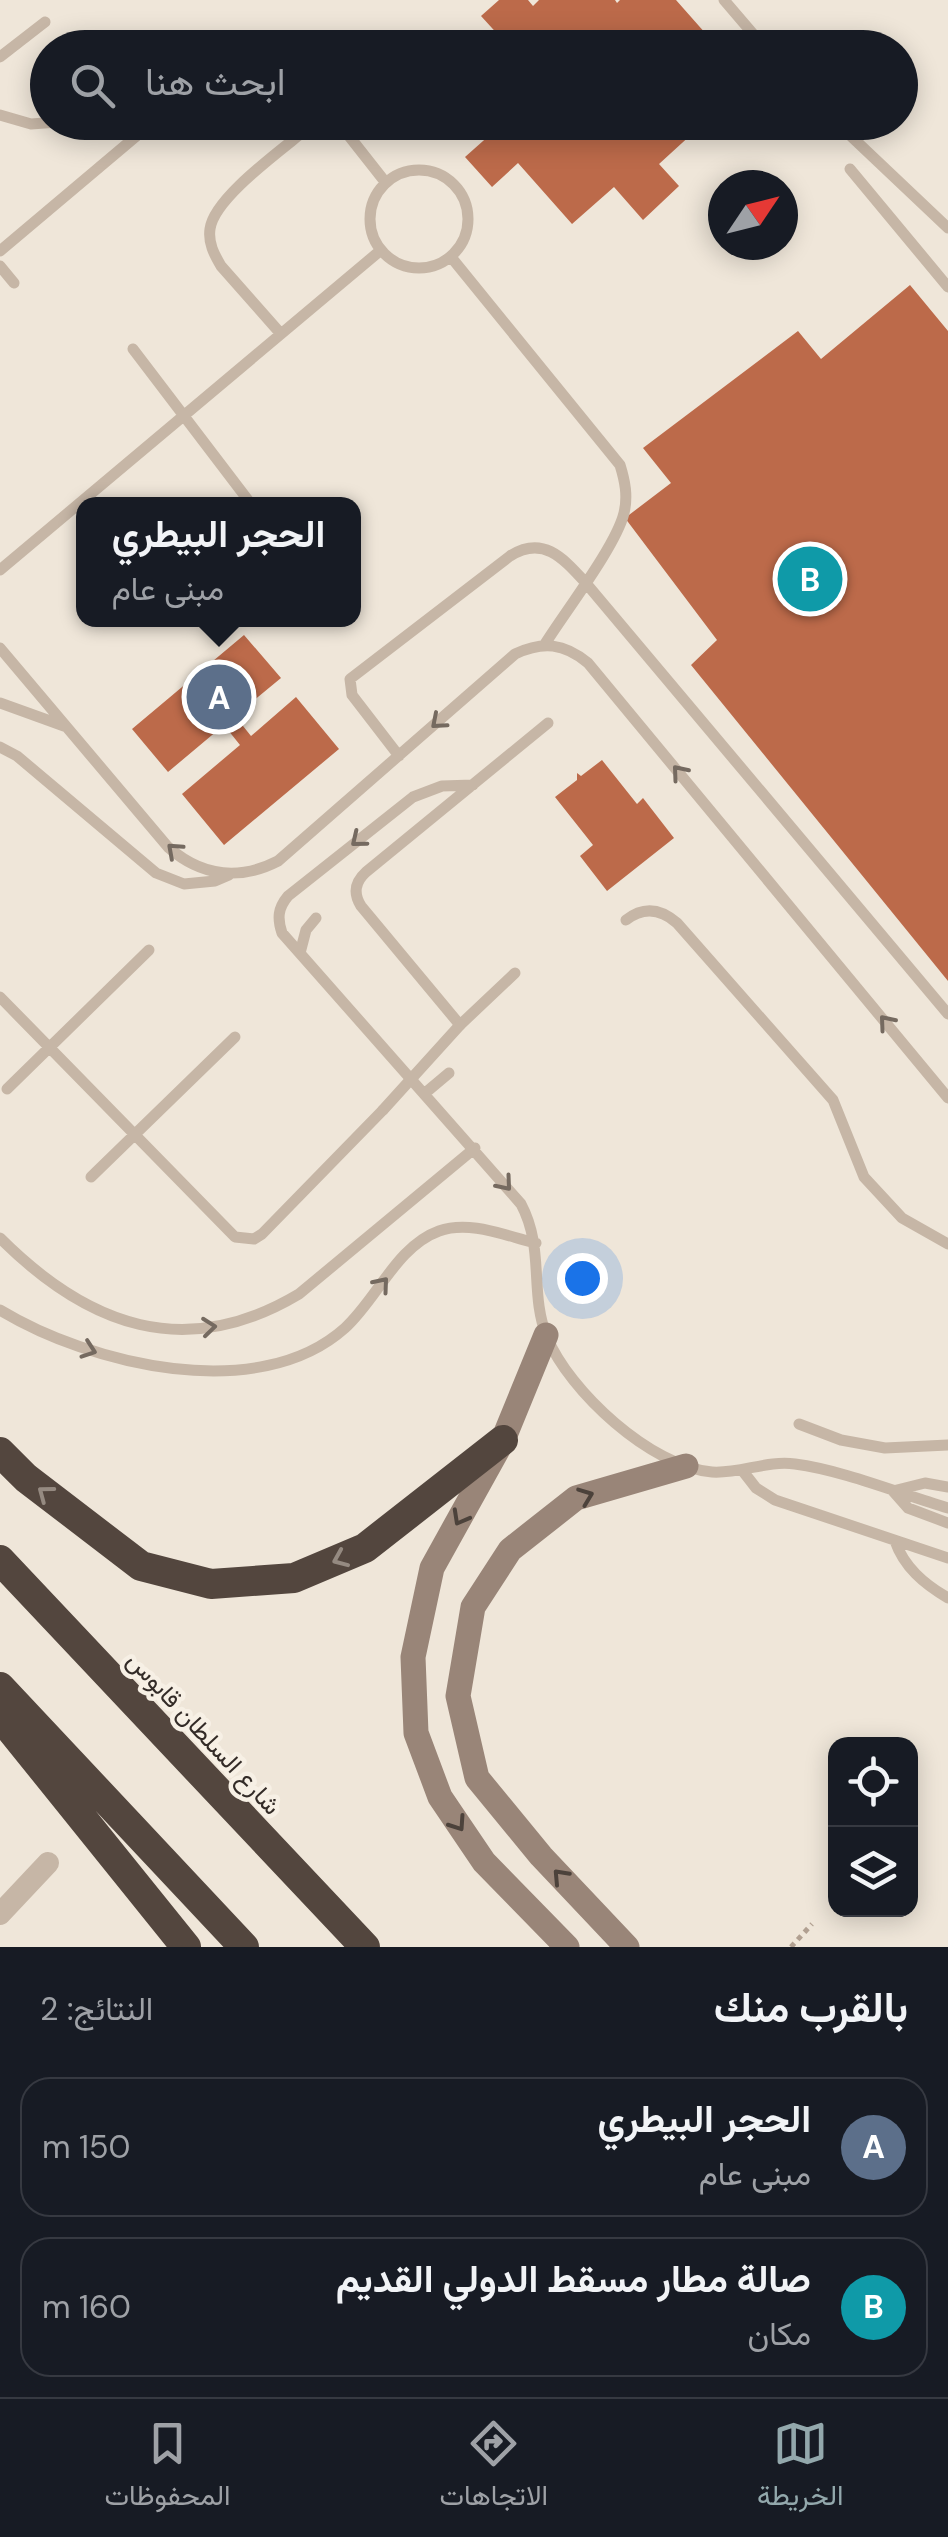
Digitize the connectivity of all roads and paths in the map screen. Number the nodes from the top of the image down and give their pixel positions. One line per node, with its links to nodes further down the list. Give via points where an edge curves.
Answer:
1 (724, 0): 4 (lane)
2 (44, 22): 3 (lane)
3 (34, 30)
4 (750, 30)
5 (30, 33): 6 (lane)
6 (0, 57)
7 (0, 115): 8 (lane)
8 (30, 124)
9 (132, 140): 17 (lane)
10 (294, 140): 22 (lane, via 220,205 210,229 222,266)
11 (352, 140): 14 (lane)
12 (855, 140): 15 (lane)
13 (850, 169): 21 (lane)
14 (386, 182): 16 (lane, via 370,223); 18 (lane, via 414,170 444,176 456,186 468,215)
15 (948, 228)
16 (382, 250): 18 (lane, via 423,268); 22 (lane)
17 (0, 251)
18 (452, 256): 29 (lane, via 620,466 623,517)
19 (0, 266): 20 (lane)
20 (14, 283)
21 (948, 287)
22 (281, 334): 24 (lane)
23 (133, 349): 24 (lane)
24 (184, 416): 25 (lane); 26 (lane)
25 (87, 497)
26 (246, 497)
27 (76, 506): 28 (lane)
28 (0, 570)
29 (585, 582): 30 (lane); 36 (lane, via 549,549 518,550 355,673 352,695); 45 (lane)
30 (545, 644): 36 (lane, one-way to 36, via 515,654); 52 (lane, one-way to 30, via 588,662)
31 (0, 648): 34 (lane)
32 (0, 703): 34 (lane)
33 (548, 723): 37 (lane)
34 (68, 728): 38 (lane, one-way to 34, via 181,858)
35 (0, 747): 38 (lane, via 156,873 200,884)
36 (399, 756): 38 (lane, via 278,861)
37 (473, 785): 42 (lane, one-way to 42, via 442,786 413,797 288,896 279,925); 46 (lane, via 360,878 356,893)
38 (229, 874)
39 (316, 918): 42 (lane)
40 (626, 920): 58 (lane, via 649,910 677,923 823,1087 841,1114 855,1162 876,1191 902,1218)
41 (149, 950): 48 (lane)
42 (300, 953): 51 (lane)
43 (515, 973): 46 (lane)
44 (0, 996): 48 (lane)
45 (948, 1014)
46 (460, 1025): 53 (lane, bridge, via 262,1234 244,1240 227,1231)
47 (235, 1037): 53 (lane)
48 (50, 1047): 50 (lane); 53 (lane)
49 (449, 1073): 51 (lane)
50 (7, 1089)
51 (424, 1094): 54 (lane)
52 (948, 1098)
53 (134, 1135): 55 (lane)
54 (475, 1148): 56 (lane, one-way to 54, via 46,1281 107,1316 153,1327 226,1326 299,1294); 57 (lane, one-way to 57, via 521,1204)
55 (91, 1178)
56 (0, 1238)
57 (536, 1243): 59 (lane, one-way to 57, via 110,1357 172,1368 239,1368 292,1358 327,1342 429,1235 461,1227); 60 (lane)
58 (948, 1244)
59 (0, 1310)
60 (546, 1335): 62 (street); 65 (lane, via 596,1405 640,1442)
61 (800, 1424): 63 (lane, via 863,1445)
62 (503, 1440): 64 (highway, one-way to 64, via 365,1548 294,1578 212,1584 142,1566); 83 (street, one-way to 83, via 432,1568 413,1657 416,1733 440,1796 484,1862)
63 (948, 1445)
64 (0, 1452)
65 (686, 1466): 66 (lane); 84 (street, one-way to 65, via 477,1778 458,1696 474,1606 510,1550 576,1498)
66 (742, 1470): 68 (lane, via 794,1464); 71 (lane, via 765,1495)
67 (948, 1488): 68 (lane, via 925,1483)
68 (893, 1491): 69 (lane); 70 (lane, via 908,1508)
69 (948, 1508)
70 (948, 1523)
71 (895, 1541): 72 (lane); 74 (lane, via 912,1571)
72 (948, 1558)
73 (0, 1560): 82 (highway, شارع السلطان قابوس)
74 (948, 1598)
75 (0, 1687): 81 (highway)
76 (0, 1716): 80 (highway)
77 (48, 1863): 78 (street)
78 (0, 1914)
79 (812, 1924): 85 (path)
80 (186, 1947)
81 (244, 1947)
82 (366, 1947)
83 (567, 1947)
84 (627, 1947)
85 (792, 1947)

